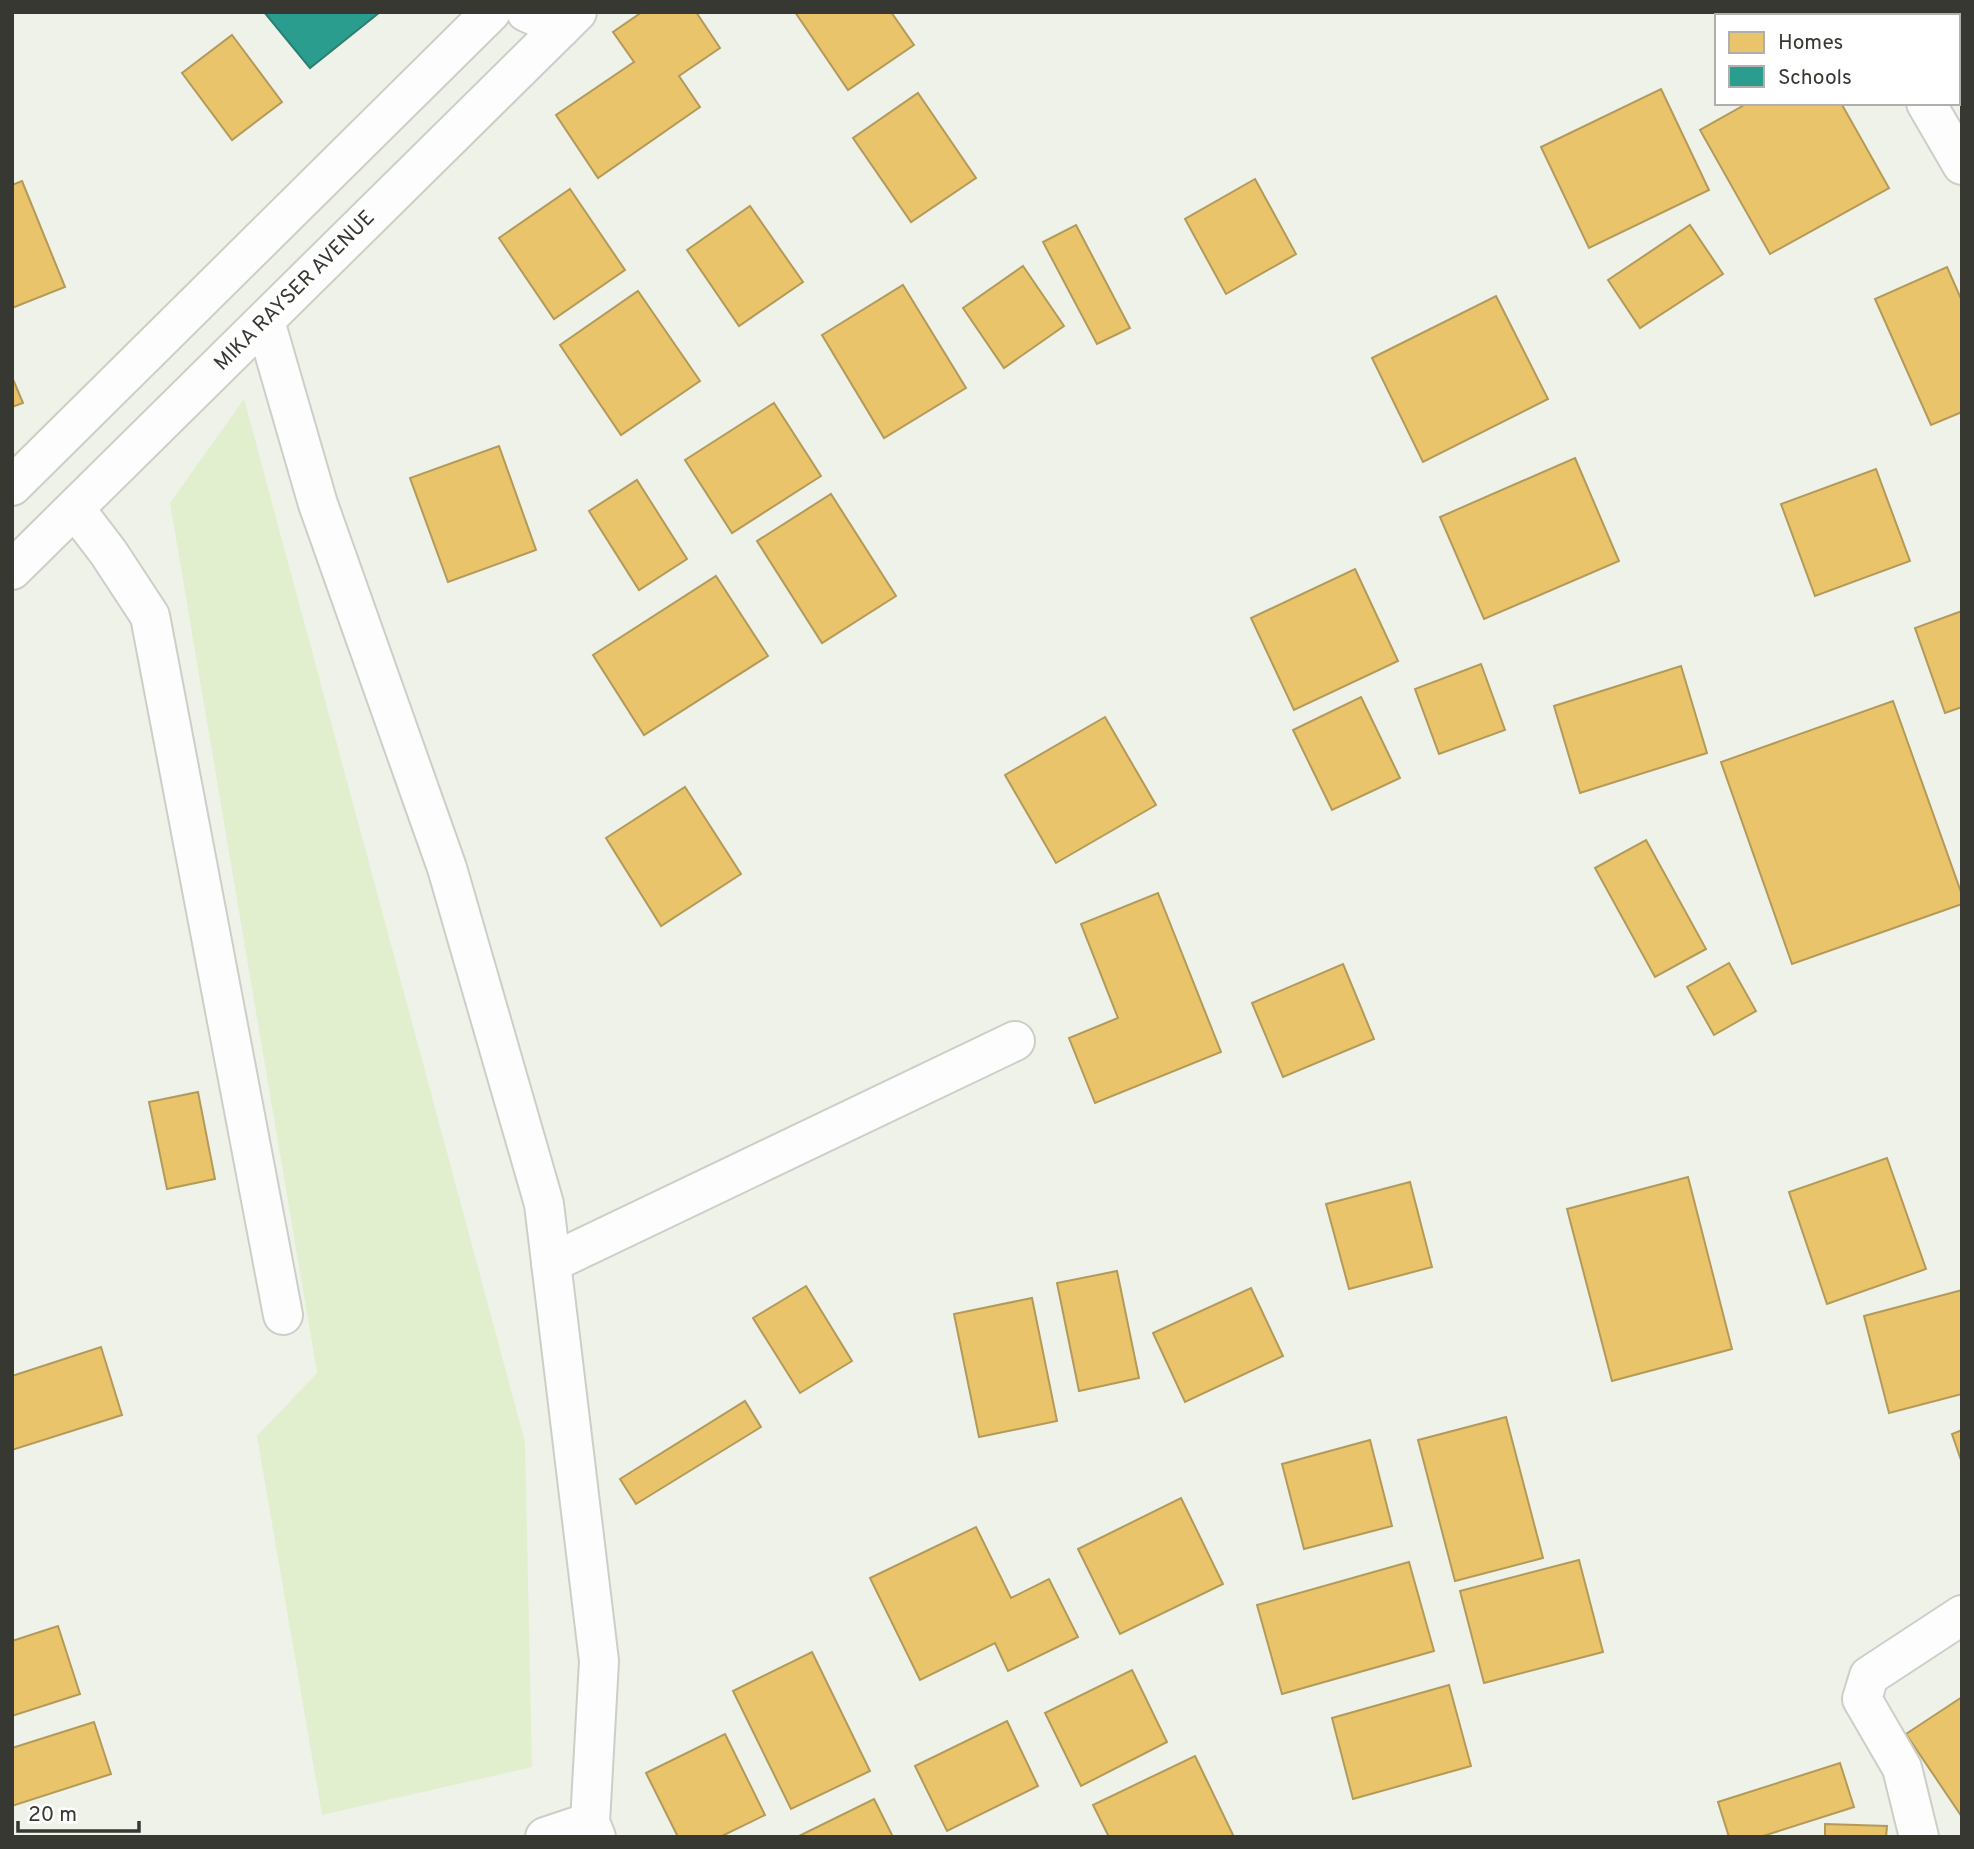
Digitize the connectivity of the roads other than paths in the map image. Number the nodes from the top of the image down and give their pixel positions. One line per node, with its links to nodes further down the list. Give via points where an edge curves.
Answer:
1 (491, 12): 7 (street)
2 (527, 12): 3 (street)
3 (564, 18): 6 (street, MIKA RAYSER AVENUE)
4 (1927, 105): 5 (street)
5 (1962, 165)
6 (265, 321): 8 (street, MIKA RAYSER AVENUE); 11 (street, via 318,504 447,868 544,1204)
7 (12, 486)
8 (75, 509): 9 (street, MIKA RAYSER AVENUE); 12 (street, via 150,616)
9 (12, 570)
10 (1014, 1041): 11 (street)
11 (551, 1263): 14 (street, via 599,1661)
12 (283, 1315)
13 (1962, 1615): 16 (street, via 1869,1676 1862,1699 1902,1768)
14 (593, 1829): 15 (street)
15 (545, 1837)
16 (1919, 1837)

